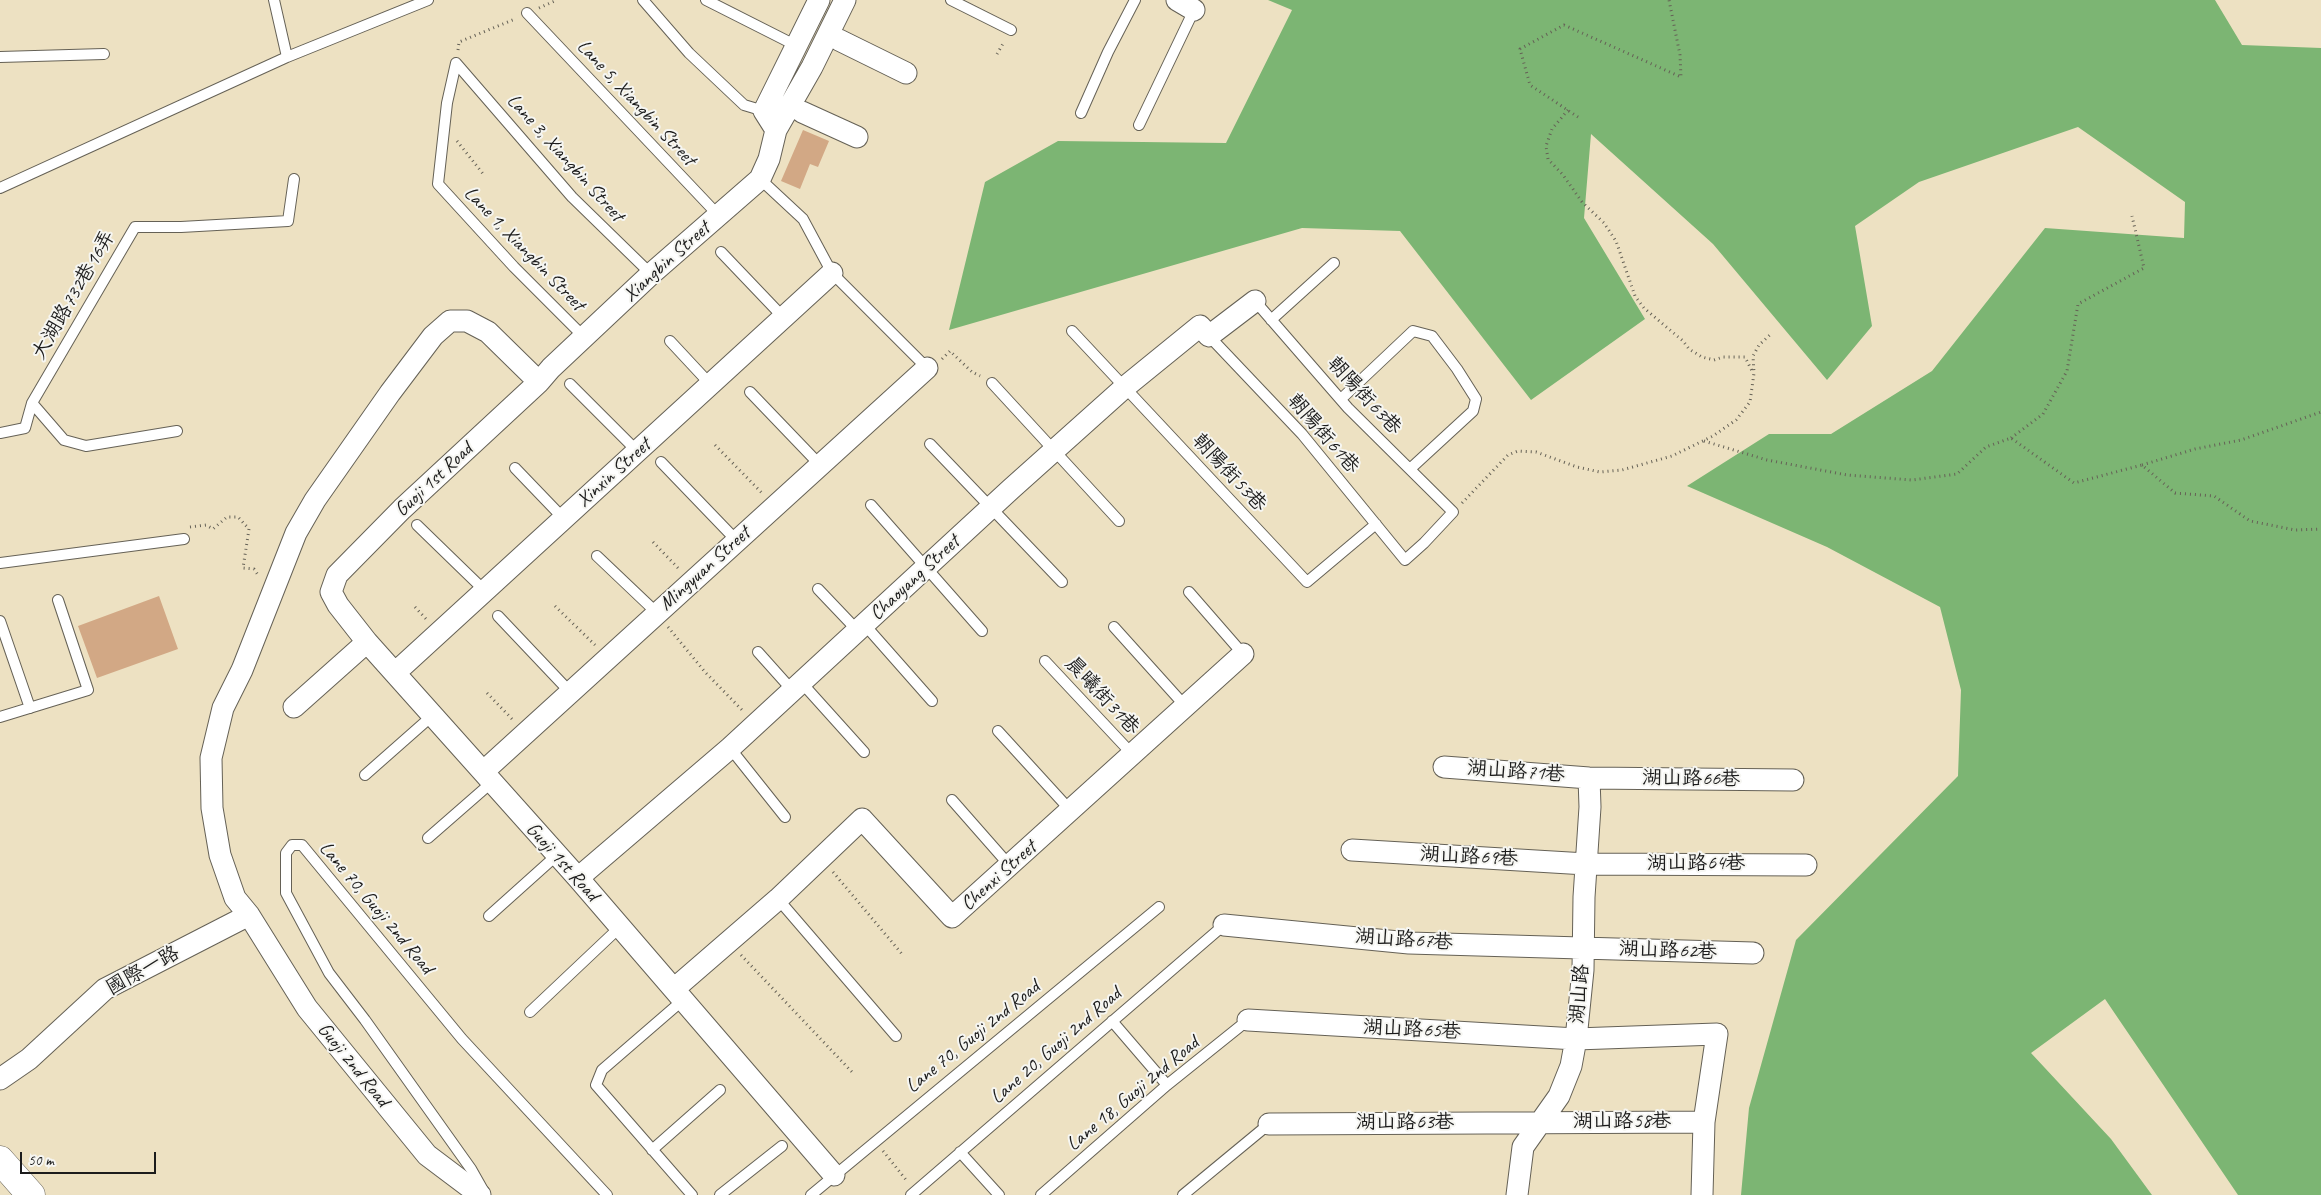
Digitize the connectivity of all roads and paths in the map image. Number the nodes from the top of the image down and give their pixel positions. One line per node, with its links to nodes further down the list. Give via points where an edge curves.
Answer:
1 (274, 0): 17 (lane)
2 (428, 0): 17 (lane)
3 (643, 0): 21 (lane, via 689,53 744,105)
4 (706, 0): 14 (lane)
5 (819, 0): 14 (street)
6 (845, 0): 27 (street, Xiangbin Street)
7 (950, 0): 12 (lane)
8 (1135, 0): 23 (lane)
9 (1669, 0): 20 (path, via 1681,77 1564,26 1520,49 1530,85)
10 (1186, 5): 26 (lane)
11 (528, 13): 18 (path, via 459,42); 33 (lane, Lane 5, Xiangbin Street)
12 (1011, 30)
13 (839, 40): 19 (street)
14 (797, 46): 21 (street)
15 (104, 54): 16 (lane)
16 (0, 57)
17 (287, 57): 32 (lane)
18 (456, 63): 25 (lane); 38 (lane, Lane 3, Xiangbin Street, via 572,197)
19 (906, 73)
20 (1568, 110): 24 (path); 48 (path, via 1552,129 1546,146 1548,159 1582,202 1604,223 1616,242 1635,296 1689,349 1714,360 1745,358)
21 (764, 111): 27 (street)
22 (802, 112): 28 (street)
23 (1081, 113)
24 (1578, 117)
25 (444, 125): 29 (path); 45 (lane, Lane 1, Xiangbin Street, via 438,184 514,268)
26 (1139, 125)
27 (776, 130): 31 (street, Xiangbin Street)
28 (857, 137)
29 (484, 175)
30 (294, 179): 56 (lane, 大湖路732巷16弄, via 288,221 135,227)
31 (760, 179): 33 (street, Xiangbin Street); 37 (lane, via 802,218)
32 (0, 188)
33 (719, 216): 38 (street, Xiangbin Street)
34 (2132, 216): 60 (path, via 2144,268 2078,304 2067,371 2044,414)
35 (721, 252): 40 (lane)
36 (1334, 263): 41 (lane)
37 (832, 273): 40 (street, Xinxin Street); 47 (lane)
38 (651, 274): 45 (street, Xiangbin Street)
39 (1255, 301): 41 (lane, 朝陽街63巷); 44 (street)
40 (783, 317): 52 (street, Xinxin Street)
41 (1271, 320): 55 (lane, 朝陽街63巷)
42 (1072, 331): 53 (lane, 朝陽街53巷)
43 (1772, 333): 48 (path, via 1753,356)
44 (1209, 336): 53 (street, Chaoyang Street, via 1200,326); 77 (lane, 朝陽街61巷, via 1302,434)
45 (585, 338): 49 (street, Xiangbin Street)
46 (670, 341): 52 (lane)
47 (927, 368): 50 (path, via 936,365 950,351 972,372); 67 (street, Mingyuan Street)
48 (1754, 373): 74 (path, via 1750,402 1736,420 1713,436 1672,456 1622,470 1600,472 1536,452 1518,451 1508,455)
49 (539, 382): 91 (street, via 488,332 467,321 450,321 433,336 395,386 315,500 296,533); 100 (street, Guoji 1st Road, via 402,509 337,575 331,592)
50 (992, 383): 64 (lane)
51 (570, 384): 65 (lane)
52 (710, 384): 65 (street, Xinxin Street)
53 (1125, 387): 64 (street, Chaoyang Street); 77 (lane, 朝陽街53巷, via 1307,582)
54 (750, 392): 67 (lane)
55 (1341, 399): 70 (lane, 朝陽街63巷); 70 (lane, via 1413,331 1432,336 1476,399 1473,411)
56 (32, 403): 58 (lane, via 64,440 86,446); 59 (lane, 大湖路732巷16弄, via 25,428)
57 (2321, 412): 68 (path, via 2241,440 2195,449)
58 (177, 431)
59 (0, 433)
60 (2011, 438): 61 (path, via 1986,447 1957,474 1912,480 1847,475 1766,460); 68 (path, via 2074,482)
61 (1704, 441)
62 (930, 444): 73 (lane)
63 (715, 445): 72 (path)
64 (1054, 450): 73 (street, Chaoyang Street); 76 (lane)
65 (637, 452): 75 (street, Xinxin Street)
66 (661, 462): 81 (lane)
67 (820, 465): 72 (street, Mingyuan Street)
68 (2142, 465): 79 (path, via 2175,493 2214,496 2250,521 2295,530)
69 (515, 468): 75 (lane)
70 (1410, 469): 74 (lane, 朝陽街63巷)
71 (871, 505): 85 (lane)
72 (775, 506): 81 (street, Mingyuan Street)
73 (991, 507): 85 (street, Chaoyang Street); 87 (lane)
74 (1453, 512): 77 (lane, 朝陽街61巷, via 1405,560)
75 (564, 519): 89 (street, Xinxin Street)
76 (1119, 521)
77 (1376, 524)
78 (417, 525): 89 (lane)
79 (2321, 529)
80 (184, 539): 84 (lane); 91 (path, via 184,528 206,525 213,529 227,517 238,517 250,529 243,568 254,569)
81 (737, 540): 86 (street, Mingyuan Street)
82 (653, 542): 86 (path)
83 (597, 556): 94 (lane)
84 (0, 562)
85 (926, 567): 97 (street, Chaoyang Street); 99 (lane)
86 (692, 581): 94 (street, Mingyuan Street)
87 (1062, 582)
88 (818, 589): 97 (lane)
89 (485, 591): 105 (street, Xinxin Street)
90 (1189, 592): 102 (lane)
91 (271, 595): 139 (street, via 242,670 223,708 211,758 212,808 220,855 235,898)
92 (58, 600): 112 (lane, via 88,690)
93 (555, 606): 103 (path)
94 (657, 613): 103 (street, Mingyuan Street); 115 (path, via 705,672)
95 (498, 616): 107 (lane)
96 (0, 621): 112 (lane)
97 (861, 627): 106 (street, Chaoyang Street); 109 (lane)
98 (1114, 627): 111 (lane)
99 (982, 631)
100 (367, 642): 105 (street, Guoji 1st Road); 110 (street)
101 (758, 652): 106 (lane)
102 (1244, 654): 111 (street, Chenxi Street)
103 (609, 657): 107 (street, Mingyuan Street)
104 (1045, 661): 120 (lane, 晨曦街31巷)
105 (396, 672): 113 (street, Guoji 1st Road)
106 (797, 686): 115 (street, Chaoyang Street); 119 (lane)
107 (570, 692): 116 (street, Mingyuan Street)
108 (487, 693): 116 (path)
109 (932, 701)
110 (294, 706)
111 (1186, 707): 120 (street, Chenxi Street)
112 (30, 708): 114 (lane)
113 (433, 715): 122 (lane); 123 (street, Guoji 1st Road)
114 (0, 717)
115 (756, 724): 118 (street, Chaoyang Street)
116 (527, 731): 123 (street, Mingyuan Street)
117 (998, 731): 127 (lane)
118 (730, 748): 128 (lane); 136 (street, Chaoyang Street)
119 (864, 752)
120 (1133, 755): 127 (street, Chenxi Street)
121 (1444, 767): 124 (street, 湖山路71巷)
122 (365, 775)
123 (487, 777): 129 (lane); 131 (street, Guoji 1st Road)
124 (1589, 778): 125 (street, 湖山路66巷); 133 (street, 湖山路)
125 (1793, 780)
126 (952, 800): 135 (lane)
127 (1071, 811): 135 (street, Chenxi Street)
128 (785, 817)
129 (428, 838)
130 (1352, 850): 133 (street, 湖山路69巷)
131 (557, 855): 136 (street, Guoji 1st Road); 140 (lane)
132 (822, 858): 135 (street, Chenxi Street, via 862,819 952,917); 137 (street, Chenxi Street); 146 (path)
133 (1586, 864): 134 (street, 湖山路64巷); 144 (street, 湖山路)
134 (1806, 865)
135 (1010, 866)
136 (578, 878): 142 (street, Guoji 1st Road)
137 (778, 898): 143 (street, Chenxi Street); 151 (lane)
138 (1159, 907): 160 (lane, Lane 70, Guoji 2nd Road)
139 (249, 914): 154 (street, 國際一路, via 105,989 29,1059); 168 (street, Guoji 2nd Road, via 307,1008 364,1080 427,1156)
140 (489, 916)
141 (1224, 925): 144 (street, 湖山路67巷, via 1409,943); 150 (lane, Lane 20, Guoji 2nd Road)
142 (620, 927): 147 (street, Guoji 1st Road); 148 (lane)
143 (728, 942): 147 (street, Chenxi Street); 153 (path)
144 (1584, 948): 145 (street, 湖山路62巷); 152 (street, 湖山路)
145 (1753, 953)
146 (902, 954)
147 (679, 995): 162 (lane, via 602,1070 596,1085); 165 (street, Guoji 1st Road)
148 (530, 1012)
149 (1248, 1020): 152 (street, 湖山路65巷); 155 (lane, Lane 18, Guoji 2nd Road)
150 (1112, 1021): 155 (lane); 163 (lane, Lane 20, Guoji 2nd Road)
151 (896, 1036)
152 (1576, 1039): 157 (street, 湖山路, via 1571,1066 1559,1096); 158 (street, 湖山路65巷, via 1717,1034)
153 (852, 1072)
154 (0, 1079)
155 (1167, 1085): 175 (lane, Lane 18, Guoji 2nd Road)
156 (720, 1090): 162 (lane)
157 (1541, 1122): 158 (street, 湖山路58巷); 159 (street, 湖山路63巷); 177 (street, 湖山路, via 1523,1147)
158 (1704, 1122): 178 (street)
159 (1269, 1124): 176 (lane)
160 (875, 1140): 165 (lane, Lane 70, Guoji 2nd Road); 166 (path)
161 (782, 1146): 172 (lane)
162 (652, 1150): 171 (lane)
163 (960, 1152): 166 (lane, Lane 20, Guoji 2nd Road); 174 (lane)
164 (0, 1160): 167 (street)
165 (834, 1175): 173 (lane, Lane 70, Guoji 2nd Road)
166 (913, 1193)
167 (31, 1195)
168 (480, 1195)
169 (486, 1195): 170 (lane, Lane 70, Guoji 2nd Road, via 472,1169 320,957 286,893 286,853 292,844 302,845 462,1039)
170 (607, 1195)
171 (692, 1195)
172 (720, 1195)
173 (811, 1195)
174 (999, 1195)
175 (1041, 1195)
176 (1183, 1195)
177 (1517, 1195)
178 (1702, 1195)

